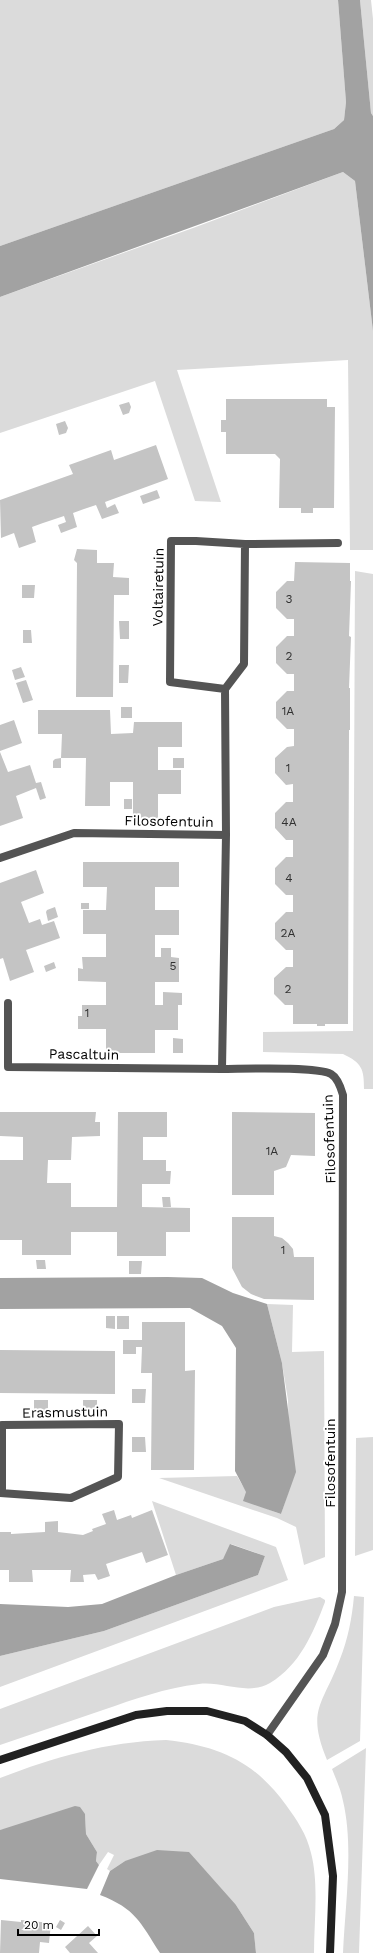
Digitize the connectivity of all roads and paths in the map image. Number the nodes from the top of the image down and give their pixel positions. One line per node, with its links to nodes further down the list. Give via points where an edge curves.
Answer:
1 (338, 543): 2 (street)
2 (245, 544): 3 (street, via 244,664); 3 (street, Voltairetuin, via 171,541 170,682)
3 (225, 688): 4 (street)
4 (226, 835): 5 (street, Filosofentuin, via 74,833); 7 (street, Filosofentuin)
5 (0, 858)
6 (8, 1004): 7 (street, Pascaltuin, via 8,1066)
7 (222, 1069): 9 (street, Filosofentuin, via 314,1070 331,1074 339,1083 344,1095 342,1592 335,1624 323,1655)
8 (1, 1493): 8 (street, Erasmustuin, via 2,1425 119,1424 118,1477 71,1498)
9 (267, 1735): 10 (main road, via 245,1721 207,1711 167,1712 136,1715); 11 (main road, via 286,1752 307,1778 325,1815 333,1876)
10 (0, 1760)
11 (330, 1953)

